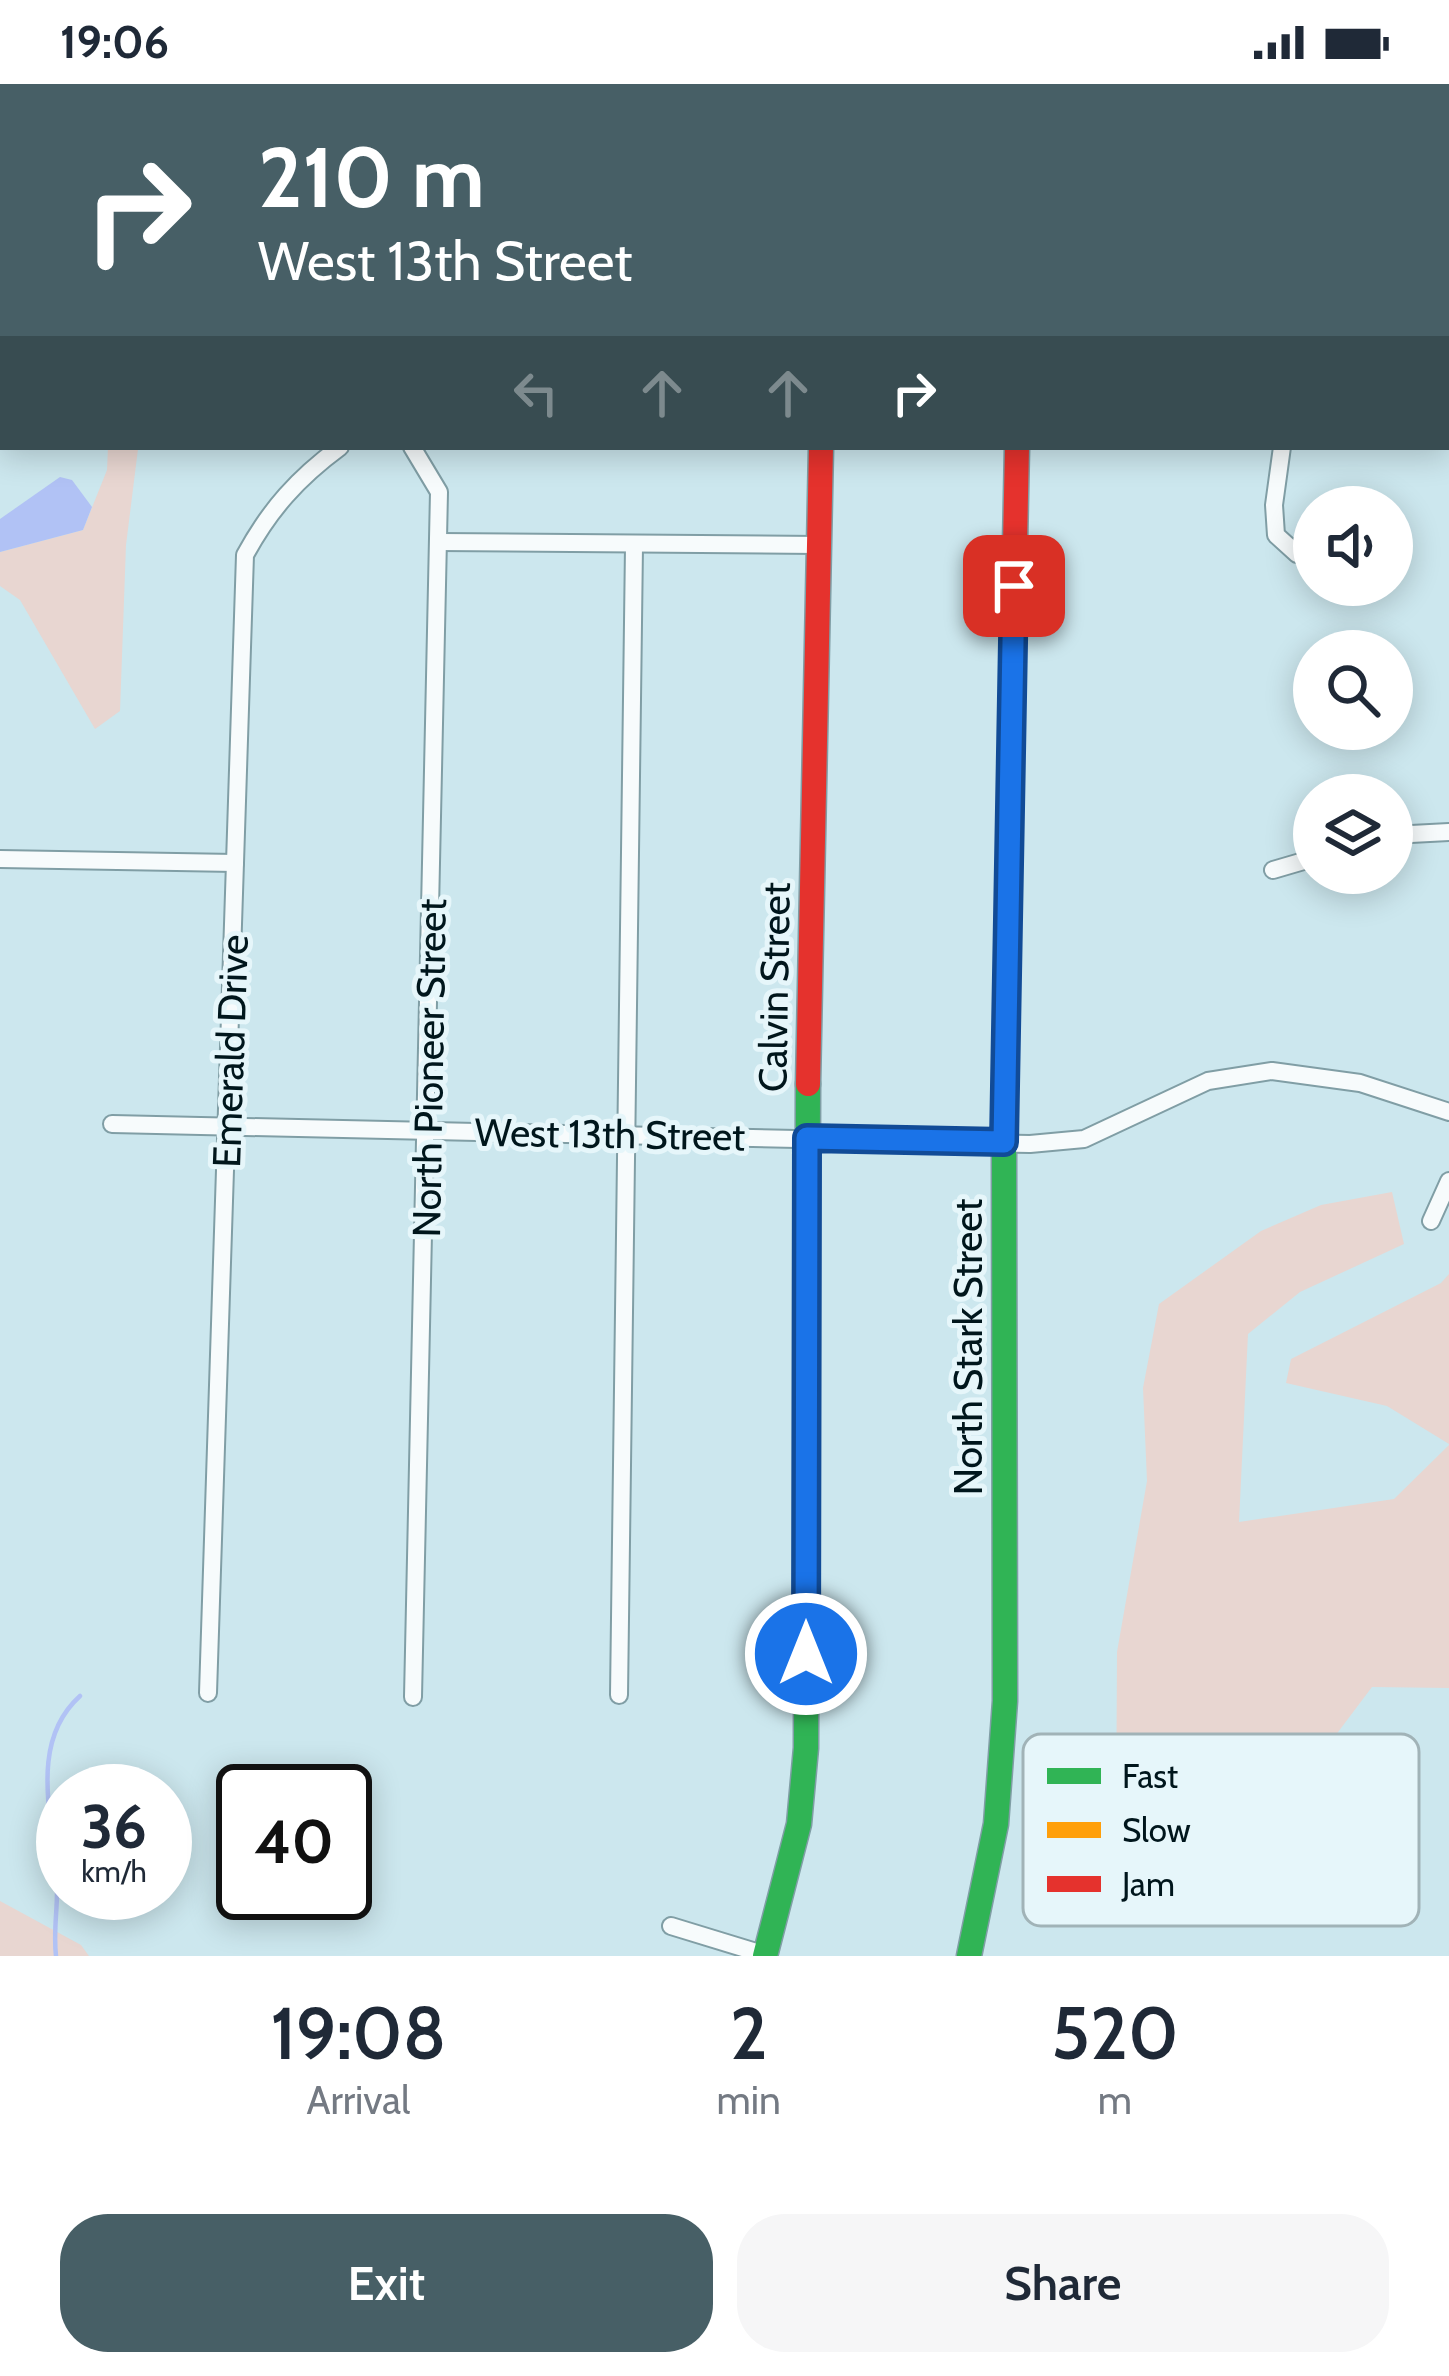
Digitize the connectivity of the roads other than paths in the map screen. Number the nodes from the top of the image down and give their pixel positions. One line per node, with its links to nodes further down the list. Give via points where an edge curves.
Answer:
1 (336, 450): 13 (street, Emerald Drive, via 277,502 245,555)
2 (414, 450): 6 (street, North Pioneer Street, via 440,492)
3 (821, 450): 7 (street, Calvin Street)
4 (1016, 450): 22 (street, North Stark Street)
5 (1282, 450): 9 (street, via 1276,535)
6 (439, 542): 8 (street); 19 (street, North Pioneer Street)
7 (818, 545): 8 (street); 21 (street, Calvin Street)
8 (634, 546): 20 (street)
9 (1293, 550)
10 (1449, 832): 11 (street)
11 (1413, 834)
12 (0, 859): 13 (street)
13 (235, 863): 18 (street, Emerald Drive)
14 (1293, 864): 15 (street)
15 (1274, 870)
16 (1449, 1112): 22 (street, West 13th Street, via 1360,1083 1272,1071 1208,1081 1084,1139)
17 (112, 1124): 18 (street, West 13th Street)
18 (228, 1126): 19 (street, West 13th Street); 25 (street, Emerald Drive)
19 (428, 1130): 20 (street, West 13th Street); 27 (street, North Pioneer Street)
20 (625, 1134): 21 (street, West 13th Street); 26 (street)
21 (807, 1138): 22 (street, West 13th Street); 29 (street, Calvin Street, via 806,1748 800,1824)
22 (1004, 1142): 30 (street, North Stark Street, via 1005,1701 996,1824)
23 (1449, 1181): 24 (street)
24 (1431, 1221)
25 (208, 1693)
26 (619, 1695)
27 (413, 1696)
28 (671, 1926): 29 (street)
29 (766, 1956)
30 (969, 1956)

